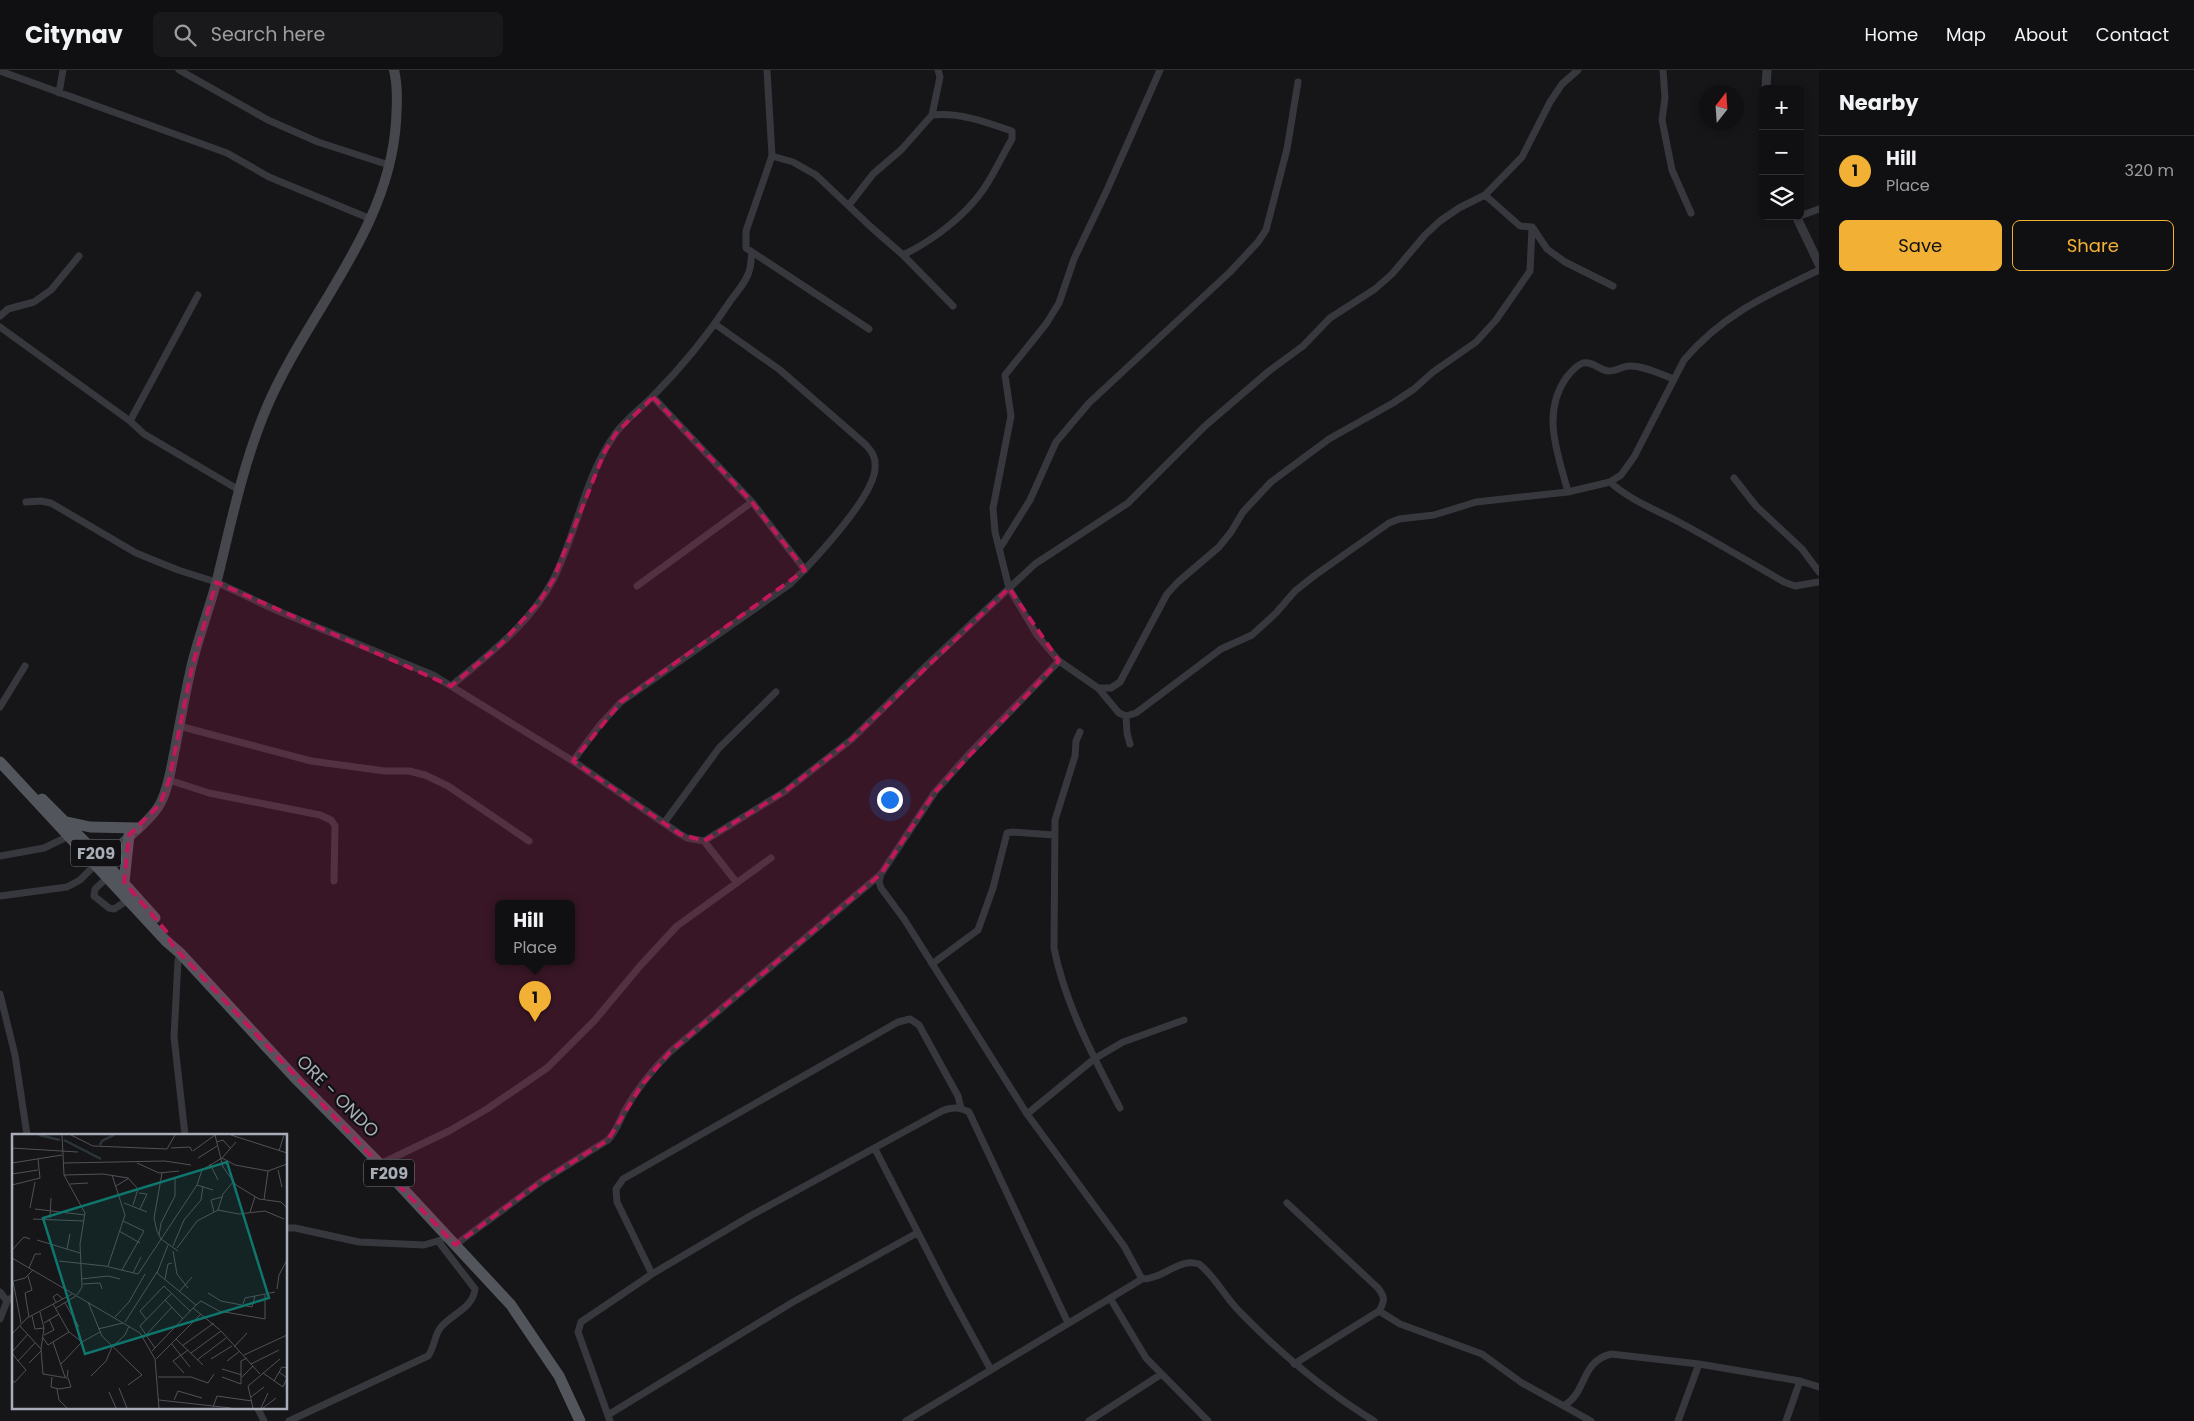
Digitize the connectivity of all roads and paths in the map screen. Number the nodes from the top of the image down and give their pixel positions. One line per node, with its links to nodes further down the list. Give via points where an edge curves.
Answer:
1 (63, 70): 13 (street)
2 (179, 70): 16 (street, via 268,120 318,142)
3 (394, 70): 16 (main road, via 397,105 395,144)
4 (768, 70): 15 (street)
5 (938, 70): 14 (street, via 940,77)
6 (1160, 70): 46 (street, via 1074,259 1058,303 1046,324 1005,375 1012,416 993,508)
7 (1578, 70): 17 (street, via 1562,84 1550,102 1522,157)
8 (1663, 70): 20 (street, via 1665,98 1662,120 1672,170)
9 (1767, 70): 12 (street)
10 (0, 72): 13 (street)
11 (1298, 82): 46 (street, via 1266,230 1230,272 1089,403 1056,442 1030,500)
12 (1766, 85)
13 (59, 93): 22 (street, via 227,154 269,177)
14 (932, 115): 18 (street, via 901,150 872,174); 26 (street, via 947,113 1000,126 1012,131 1012,139 983,190 957,219)
15 (772, 156): 18 (street, via 816,174); 25 (street, via 746,232 746,248)
16 (389, 165): 22 (main road)
17 (1485, 195): 24 (street, via 1520,226); 52 (street, via 1440,221 1381,284 1330,318 1303,346 1205,426 1128,502 1036,564)
18 (850, 205): 26 (street)
19 (1819, 209): 21 (street)
20 (1691, 213)
21 (1804, 215)
22 (371, 219): 42 (main road, via 288,362 266,410)
23 (1799, 220): 28 (street)
24 (1532, 227): 30 (street, via 1547,249 1565,262); 56 (street, via 1530,271 1496,320 1476,342 1400,398 1330,439 1271,482 1243,512 1219,547 1167,594 1120,682 1111,688)
25 (752, 253): 34 (street, via 747,278); 36 (street)
26 (903, 255): 32 (street)
27 (79, 256): 33 (street, via 51,290 34,302 8,309)
28 (1819, 264)
29 (1819, 270): 37 (street, via 1752,302 1731,316 1693,349)
30 (1613, 286)
31 (198, 295): 39 (street)
32 (953, 306)
33 (0, 316)
34 (715, 324): 38 (street); 47 (street, via 780,370 874,455 875,471 863,497)
35 (0, 327): 39 (street)
36 (869, 329)
37 (1674, 379): 41 (street, via 1634,457 1621,475); 43 (street, via 1641,367 1624,366 1610,371 1585,362 1570,373 1554,402 1552,416 1552,429)
38 (653, 397): 45 (street); 55 (street, via 616,433 605,451 553,580 539,602 500,645)
39 (130, 421): 42 (street, via 144,434)
40 (1734, 478): 48 (street, via 1756,506 1802,549)
41 (1610, 482): 43 (street); 50 (street, via 1640,503 1784,582 1795,586)
42 (238, 490): 49 (main road)
43 (1568, 492): 59 (street, via 1476,502 1434,515 1389,523 1295,591 1252,635 1220,649 1155,700)
44 (26, 502): 49 (street, via 51,503 136,553)
45 (752, 502): 47 (street); 51 (street)
46 (1000, 548): 52 (street)
47 (805, 570): 63 (street, via 789,585 621,702)
48 (1819, 572)
49 (216, 582): 55 (street, via 411,665); 60 (main road)
50 (1819, 582)
51 (637, 586)
52 (1009, 588): 53 (street, via 1038,635); 72 (street, via 852,739 784,792)
53 (1059, 661): 56 (street); 77 (street, via 935,792)
54 (25, 666): 58 (street)
55 (451, 686): 63 (street)
56 (1098, 688): 59 (street, via 1119,714)
57 (776, 692): 68 (street, via 719,748)
58 (0, 707)
59 (1126, 716): 62 (street)
60 (179, 726): 66 (main road); 73 (street, via 311,760 425,775 448,786)
61 (1080, 732): 70 (street, via 1058,807)
62 (1130, 744)
63 (573, 761): 68 (street)
64 (0, 762): 65 (main road, F209)
65 (10, 772): 67 (main road, F209, via 22,779); 71 (main road, F209)
66 (169, 780): 69 (main road, via 160,804); 79 (street, via 209,793 320,815 331,820 335,826)
67 (66, 821): 69 (main road); 76 (main road, F209)
68 (664, 823): 72 (street, via 687,838)
69 (133, 832): 76 (main road); 80 (main road)
70 (1054, 835): 85 (street, via 1007,834 978,930); 88 (street, via 1054,948)
71 (67, 837): 74 (street, via 44,848); 76 (main road, F209)
72 (704, 840): 81 (street)
73 (529, 841)
74 (0, 856)
75 (770, 858): 81 (street)
76 (99, 862): 78 (main road, F209); 80 (main road, F209); 82 (street, via 67,887)
77 (881, 874): 85 (street, via 880,886); 100 (street, via 670,1052 641,1086 608,1140 542,1181)
78 (108, 877): 83 (main road, F209); 83 (street, via 95,889 94,896 114,909)
79 (334, 881)
80 (124, 882): 84 (main road, F209, via 166,931)
81 (737, 882): 95 (street, via 677,926 595,1020 547,1068 449,1131)
82 (0, 896)
83 (128, 900): 84 (main road, F209)
84 (176, 949): 93 (street, via 174,1037); 95 (main road, ORE - ONDO / F209)
85 (932, 964): 91 (street)
86 (0, 994): 92 (street, via 15,1055)
87 (1184, 1020): 88 (street, via 1123,1042)
88 (1094, 1060): 90 (street); 91 (street)
89 (961, 1108): 94 (street, via 942,1111); 101 (street, via 958,1096 918,1025 910,1019 898,1022 623,1179 616,1189 617,1202); 109 (street, via 969,1112 986,1145)
90 (1120, 1108)
91 (1027, 1114): 102 (street, via 1124,1246)
92 (27, 1134)
93 (186, 1134)
94 (875, 1149): 98 (street); 101 (street, via 750,1216)
95 (380, 1164): 99 (main road, ORE - ONDO / F209)
96 (1287, 1203): 107 (street, via 1378,1288 1384,1296)
97 (288, 1228): 99 (street, via 359,1242 424,1245)
98 (917, 1233): 112 (street); 118 (street, via 793,1302)
99 (442, 1239): 100 (main road, ORE - ONDO / F209); 120 (street, via 475,1289 474,1297 467,1306 440,1328 428,1356)
100 (456, 1245): 121 (main road, ORE - ONDO / F209, via 533,1337 559,1376)
101 (652, 1274): 118 (street, via 580,1322 578,1332)
102 (1142, 1279): 105 (street); 110 (street, via 1153,1279 1186,1262 1199,1264 1239,1312)
103 (0, 1292): 106 (street)
104 (12, 1297): 106 (street)
105 (1110, 1298): 109 (street); 113 (street, via 1132,1338)
106 (7, 1301): 108 (street)
107 (1379, 1311): 110 (street); 116 (street, via 1400,1324 1482,1354 1522,1383)
108 (0, 1319)
109 (1068, 1323): 112 (street)
110 (1294, 1364): 125 (street, via 1339,1400)
111 (1699, 1364): 114 (street); 116 (street, via 1623,1354 1602,1356 1585,1374 1575,1400); 127 (street)
112 (991, 1370): 122 (street)
113 (1160, 1375): 123 (street); 124 (street)
114 (1800, 1381): 115 (street); 128 (street)
115 (1819, 1387)
116 (1566, 1406): 126 (street)
117 (258, 1408): 119 (street)
118 (610, 1418)
119 (264, 1421)
120 (289, 1421)
121 (580, 1421)
122 (906, 1421)
123 (1089, 1421)
124 (1208, 1421)
125 (1374, 1421)
126 (1591, 1421)
127 (1678, 1421)
128 (1786, 1421)

